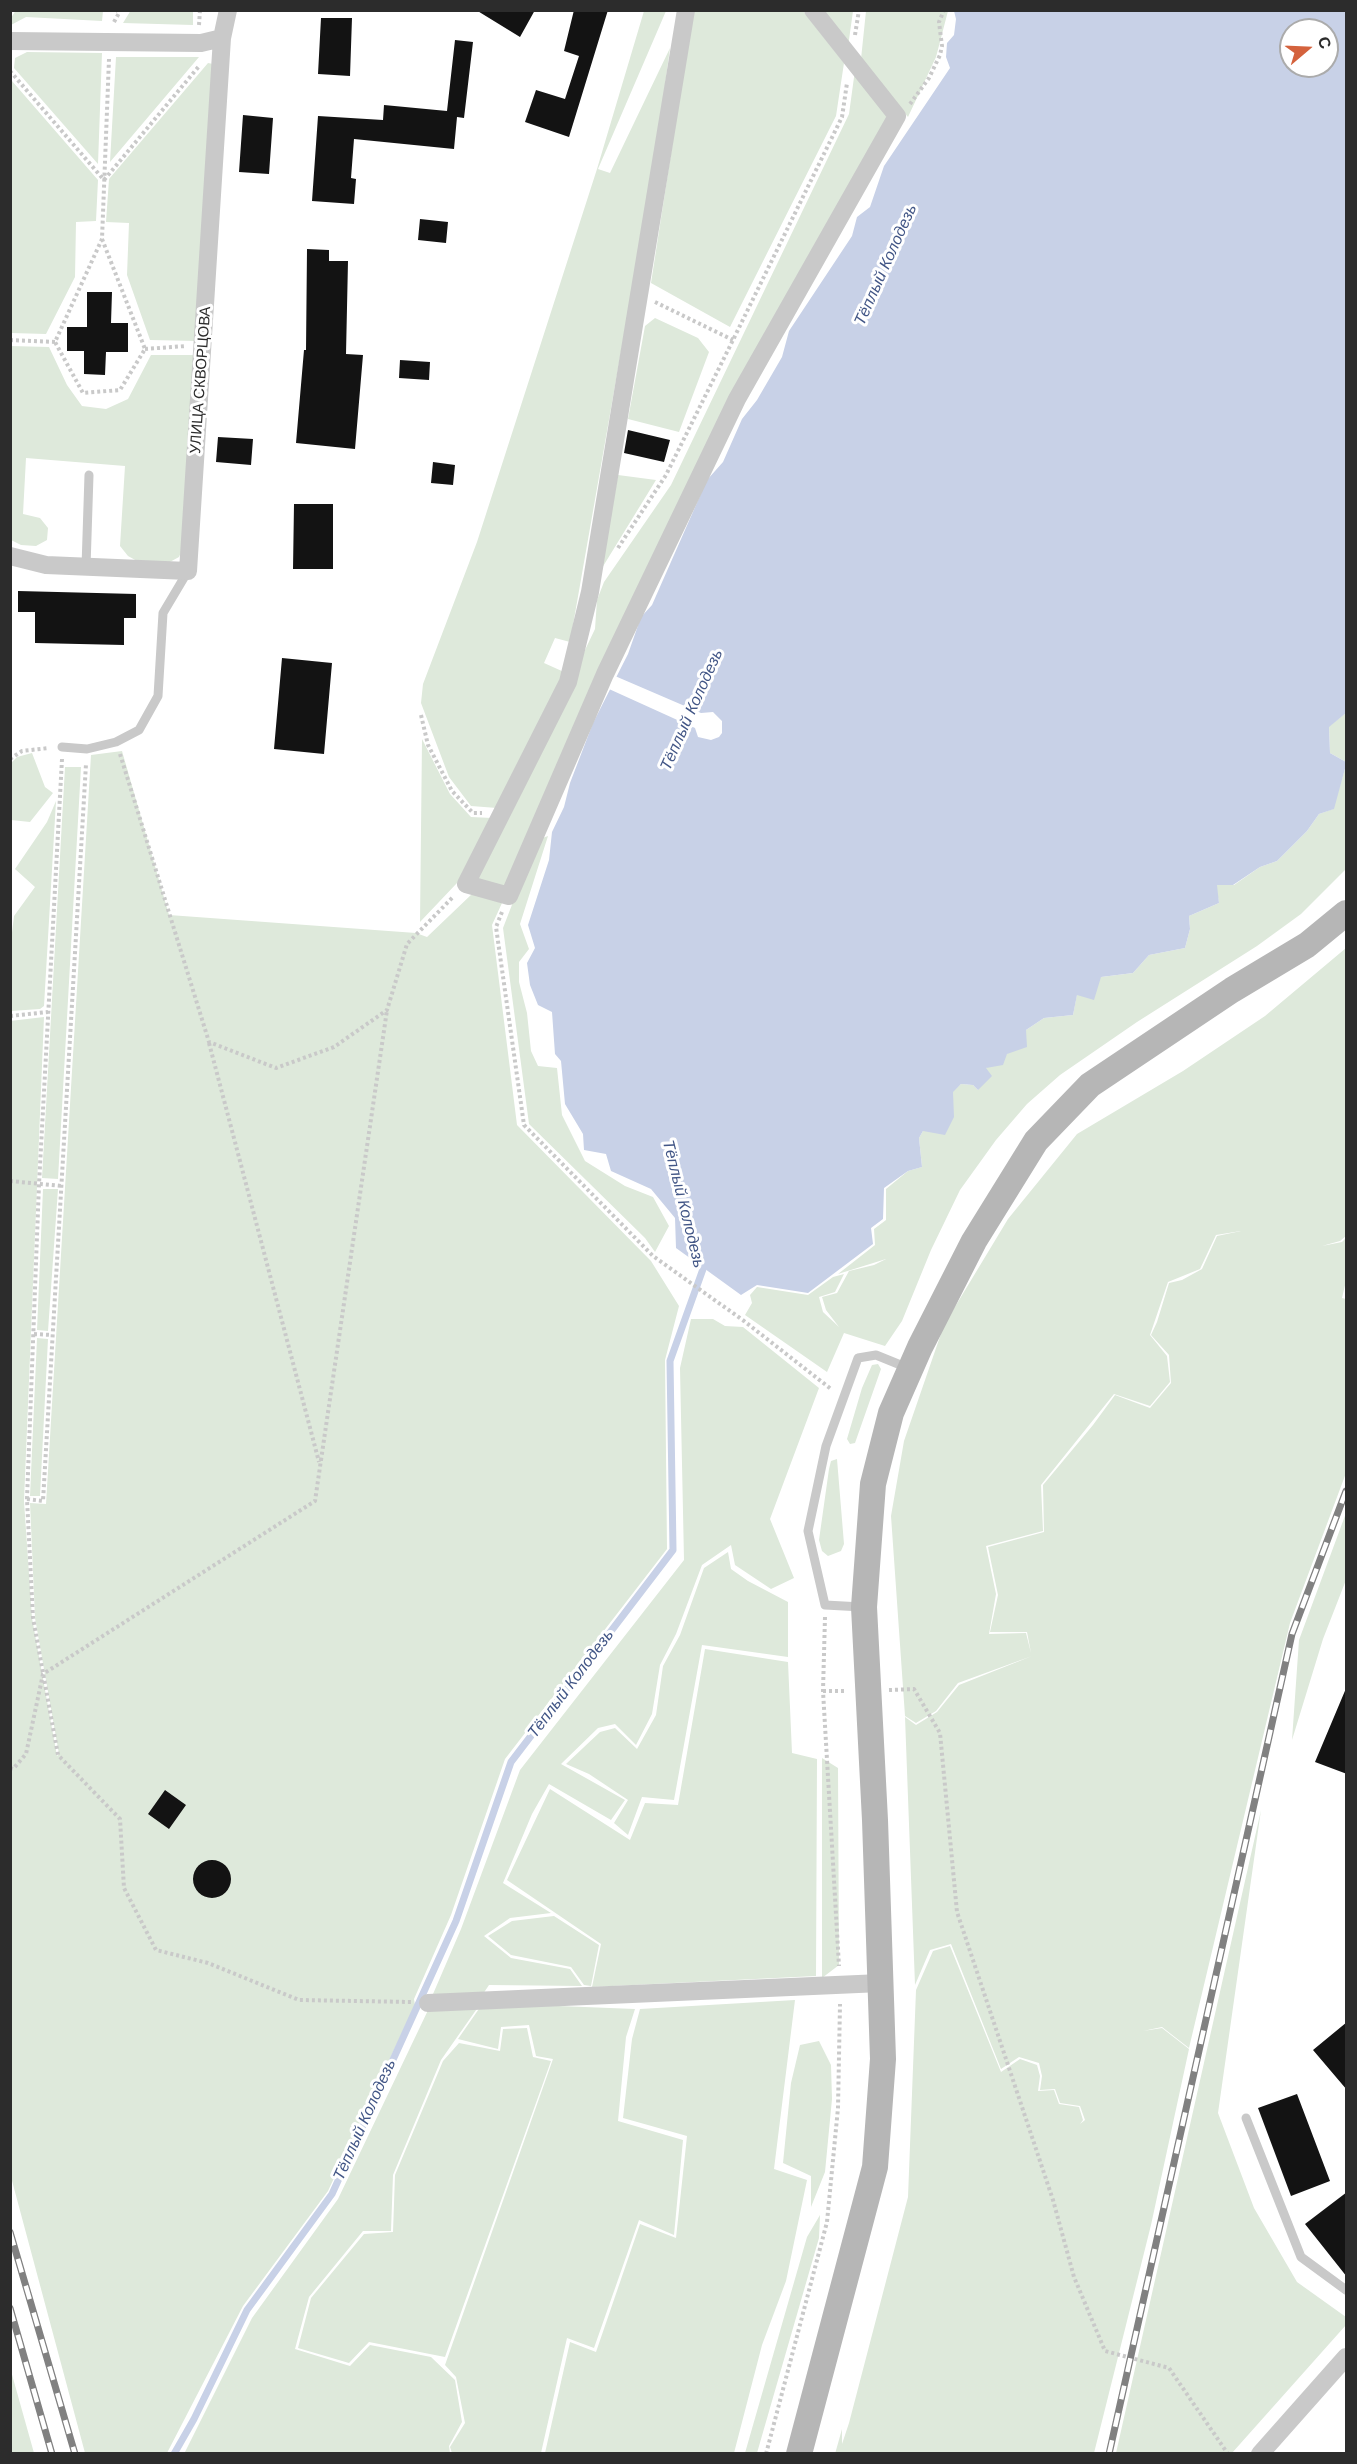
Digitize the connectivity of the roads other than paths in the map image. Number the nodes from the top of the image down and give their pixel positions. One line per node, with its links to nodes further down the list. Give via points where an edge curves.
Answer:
1 (228, 10): 4 (street, УЛИЦА СКВОРЦОВА)
2 (686, 10): 3 (street, via 590,592 568,682 466,884 509,896 605,674 737,399 897,116)
3 (813, 10)
4 (222, 38): 5 (street, via 201,43); 9 (street, УЛИЦА СКВОРЦОВА)
5 (10, 41)
6 (88, 475): 8 (lane)
7 (10, 556): 8 (street, via 46,565)
8 (86, 567): 9 (street)
9 (188, 571): 10 (lane, via 163,613 158,696 140,730 116,742 87,749)
10 (62, 747)
11 (1347, 913): 12 (main road, via 1307,945 1090,1085 1036,1141 975,1241)
12 (910, 1369): 13 (main road, via 891,1413 873,1484); 13 (lane, via 876,1355 858,1358 826,1446 808,1531 825,1605)
13 (864, 1607): 14 (main road)
14 (881, 1983): 15 (street); 19 (main road, via 883,2059 875,2167)
15 (419, 2003)
16 (1246, 2118): 17 (lane, via 1301,2257)
17 (1347, 2290)
18 (1347, 2357): 20 (street)
19 (799, 2454)
20 (1260, 2454)

